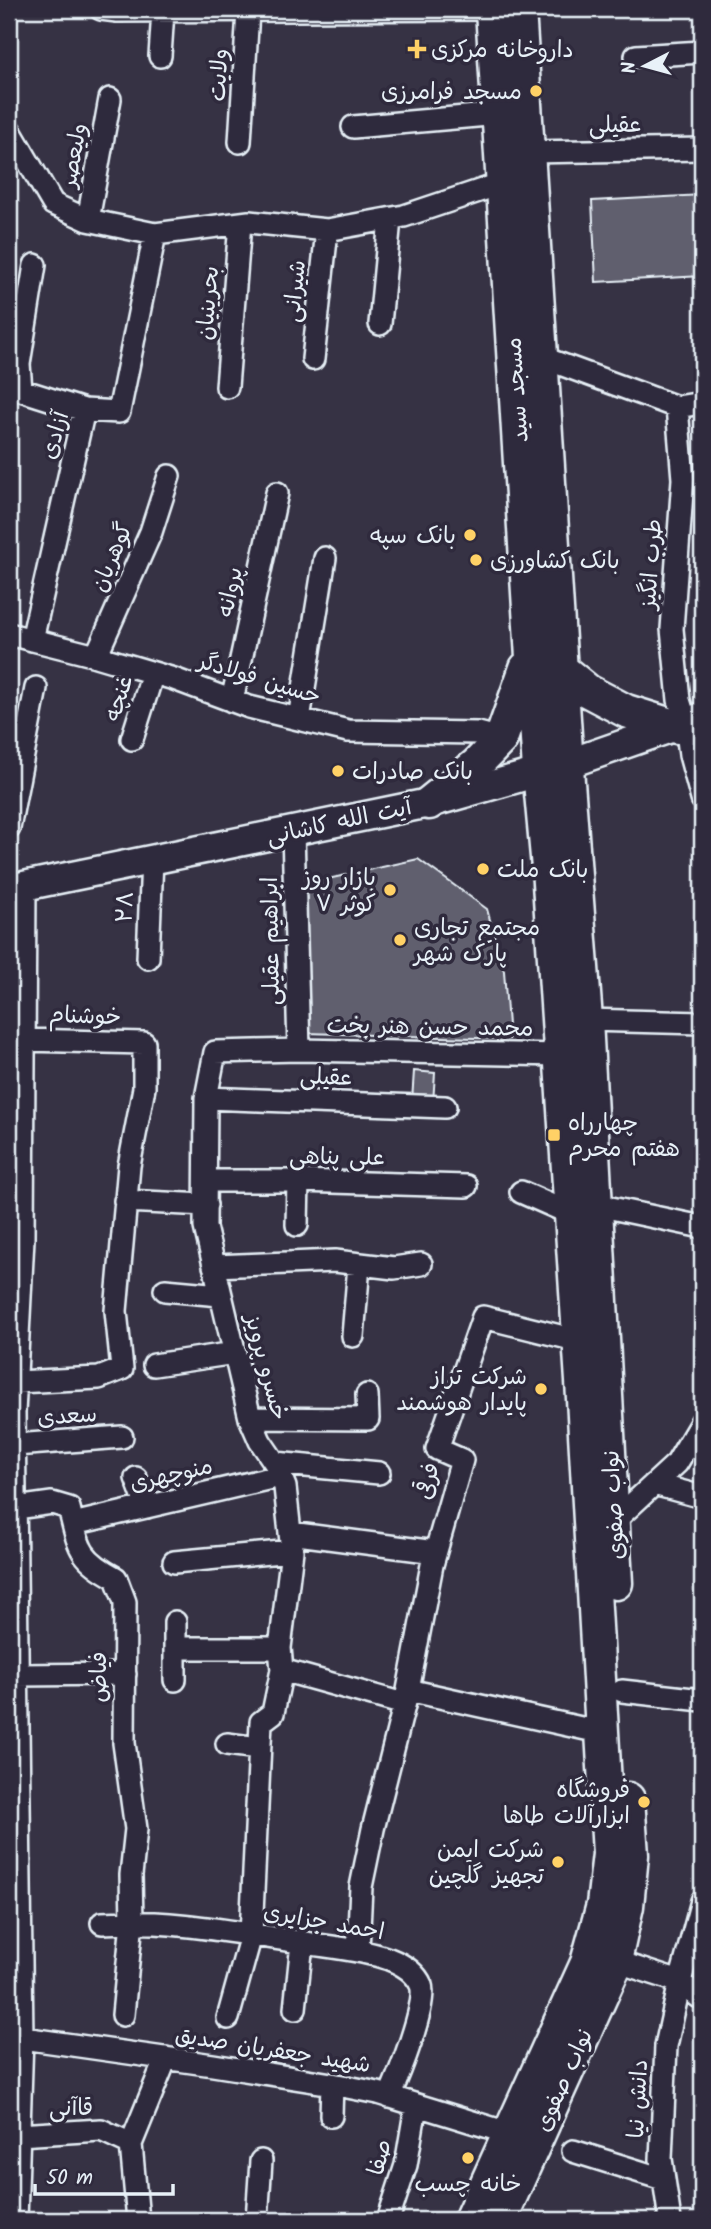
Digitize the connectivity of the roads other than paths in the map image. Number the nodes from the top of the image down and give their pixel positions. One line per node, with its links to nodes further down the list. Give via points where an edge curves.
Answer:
1 (101, 9): 4 (street)
2 (492, 9): 5 (street); 10 (main road, مسجد سید)
3 (519, 9): 15 (main road, مسجد سید)
4 (158, 10): 5 (street); 7 (street)
5 (248, 11): 13 (street, ولایت)
6 (702, 52): 8 (street)
7 (160, 56)
8 (636, 56)
9 (110, 99): 17 (street, ولیعصر)
10 (499, 114): 11 (street); 16 (main road, مسجد سید)
11 (353, 127)
12 (10, 132): 17 (street, via 53,204)
13 (240, 142)
14 (702, 149): 15 (street, عقیلی)
15 (528, 152): 24 (main road, مسجد سید)
16 (503, 183): 18 (street); 35 (main road, مسجد سید)
17 (90, 212): 21 (street)
18 (400, 216): 20 (street); 23 (street)
19 (240, 223): 20 (street); 21 (street); 26 (street, بحرینیان)
20 (327, 230): 25 (street, شیرانی)
21 (155, 234): 29 (street, آزادی, via 119,412)
22 (35, 265): 29 (street, via 19,364 21,390)
23 (380, 324)
24 (541, 357): 28 (street); 37 (main road, مسجد سید)
25 (313, 359)
26 (227, 387)
27 (702, 403): 28 (street)
28 (677, 407): 42 (street, طرب انگیز, via 683,479 672,628 679,700)
29 (84, 410): 34 (street, آزادی)
30 (169, 476): 36 (street, گوهریان, via 151,532)
31 (277, 493): 40 (street, پروانه)
32 (325, 558): 41 (street)
33 (9, 634): 34 (street, حسین فولادگر)
34 (32, 640): 36 (street, حسین فولادگر)
35 (532, 650): 44 (main road); 45 (main road, مسجد سید)
36 (96, 656): 38 (street, حسین فولادگر)
37 (561, 669): 42 (main road, via 588,691 626,711); 45 (main road, مسجد سید)
38 (153, 673): 40 (street, حسین فولادگر); 43 (street, غنچه)
39 (36, 688): 48 (street)
40 (232, 701): 41 (street, حسین فولادگر)
41 (299, 719): 44 (street, حسین فولادگر, via 348,731 478,733)
42 (689, 723): 45 (main road, آیت الله کاشانی); 46 (street, طرب انگیز, via 690,755)
43 (132, 739)
44 (501, 739): 47 (main road)
45 (553, 768): 47 (main road, آیت الله کاشانی); 54 (main road, نواب صفوی); 58 (main road, نواب صفوی)
46 (702, 799)
47 (429, 803): 49 (main road, آیت الله کاشانی)
48 (9, 828)
49 (293, 831): 50 (main road, آیت الله کاشانی); 57 (street, ابراهیم عقیلی)
50 (152, 859): 51 (main road, آیت الله کاشانی); 52 (street, ۲۸)
51 (17, 888): 53 (street)
52 (148, 958)
53 (17, 1005): 56 (street)
54 (586, 1020): 55 (street); 67 (main road, نواب صفوی)
55 (702, 1023)
56 (24, 1040): 65 (street, خوشنام, via 144,1043 144,1088); 79 (street, via 23,1239)
57 (299, 1051): 58 (street, محمد حسن هنر بخت); 59 (street, خسرو پرویز, via 215,1052)
58 (560, 1055): 67 (main road, نواب صفوی)
59 (205, 1098): 60 (street, عقیلی); 61 (street, خسرو پرویز)
60 (444, 1107)
61 (206, 1181): 62 (street, علی پناهی); 66 (street, خسرو پرویز)
62 (298, 1181): 63 (street, علی پناهی); 68 (street)
63 (466, 1186)
64 (521, 1192): 67 (street)
65 (125, 1201): 66 (street); 79 (street, via 117,1311 122,1369 99,1378)
66 (206, 1205): 72 (street, خسرو پرویز, via 205,1227)
67 (584, 1209): 69 (street); 76 (main road, نواب صفوی); 93 (main road, نواب صفوی)
68 (297, 1225)
69 (702, 1227)
70 (421, 1264): 71 (street, via 394,1268)
71 (359, 1265): 72 (street, via 335,1261); 75 (street)
72 (214, 1266): 74 (street, خسرو پرویز)
73 (165, 1290): 74 (street)
74 (220, 1296): 77 (street, خسرو پرویز)
75 (353, 1336)
76 (580, 1341): 96 (street, فرقی, via 483,1317 437,1449 462,1460); 109 (main road, نواب صفوی)
77 (235, 1353): 78 (street); 82 (street, خسرو پرویز)
78 (154, 1365)
79 (16, 1382): 81 (street)
80 (367, 1395): 82 (street, via 368,1419)
81 (12, 1413): 85 (street)
82 (250, 1418): 86 (street, خسرو پرویز)
83 (702, 1421): 89 (street, via 677,1463)
84 (122, 1437): 85 (street, سعدی)
85 (15, 1445): 92 (street)
86 (278, 1469): 87 (street, منوچهری); 91 (street, منوچهری); 95 (street, خسرو پرویز, via 285,1487)
87 (379, 1473)
88 (136, 1478): 91 (street)
89 (654, 1484): 90 (street); 93 (street)
90 (702, 1497)
91 (147, 1507): 94 (street, منوچهری)
92 (16, 1508): 94 (street, فیاض, via 52,1503 69,1508); 98 (street)
93 (613, 1521): 106 (main road, نواب صفوی)
94 (73, 1524): 103 (street, فیاض, via 84,1555 116,1578 125,1602)
95 (291, 1542): 96 (street); 97 (street); 101 (street, خسرو پرویز)
96 (435, 1552): 107 (street, فرقی)
97 (174, 1562)
98 (13, 1564): 104 (street)
99 (174, 1622): 100 (street)
100 (175, 1648): 101 (street); 105 (street)
101 (280, 1648): 102 (street, خسرو پرویز)
102 (282, 1670): 107 (street); 111 (street, خسرو پرویز, via 273,1713 261,1722)
103 (125, 1674): 104 (street); 114 (street, فیاض, via 124,1743 136,1829)
104 (17, 1675): 112 (street)
105 (174, 1680)
106 (622, 1691): 108 (street); 119 (main road, نواب صفوی, via 632,1855)
107 (406, 1697): 109 (street); 118 (street, فرقی, via 361,1887)
108 (702, 1700)
109 (604, 1733): 133 (main road, نواب صفوی, via 610,1854 603,1905 587,1963)
110 (227, 1744): 111 (street)
111 (259, 1748): 116 (street, خسرو پرویز)
112 (13, 1837): 126 (street)
113 (702, 1901): 121 (street, دانش نیا)
114 (132, 1921): 115 (street, احمد جزایری); 116 (street, احمد جزایری); 124 (street, فیاض)
115 (102, 1923)
116 (251, 1935): 117 (street, احمد جزایری); 125 (street, خسرو پرویز)
117 (302, 1943): 118 (street, احمد جزایری); 123 (street)
118 (358, 1951): 129 (street, احمد جزایری, via 412,1970 422,1987 419,2014)
119 (615, 1961): 121 (street); 133 (main road, نواب صفوی)
120 (702, 1976): 121 (street)
121 (680, 1982): 122 (street); 137 (street, دانش نیا, via 666,2046)
122 (702, 1997)
123 (295, 2009)
124 (123, 2015)
125 (228, 2018)
126 (15, 2037): 127 (street, شهید جعفریان صدیق); 132 (street)
127 (166, 2058): 128 (street, شهید جعفریان صدیق); 134 (street)
128 (332, 2084): 129 (street, شهید جعفریان صدیق); 131 (street)
129 (389, 2097): 130 (street, شهید جعفریان صدیق)
130 (416, 2106): 133 (street, شهید جعفریان صدیق); 141 (street, صفا)
131 (331, 2116)
132 (18, 2135): 134 (street, قاآنی, via 101,2130); 138 (street)
133 (523, 2138): 142 (main road, نواب صفوی); 143 (main road, نواب صفوی)
134 (131, 2144): 139 (street)
135 (573, 2151): 137 (street)
136 (261, 2161): 140 (street)
137 (663, 2179): 144 (street, دانش نیا)
138 (16, 2220)
139 (138, 2220)
140 (257, 2220)
141 (388, 2220)
142 (470, 2220)
143 (500, 2220)
144 (670, 2220)

